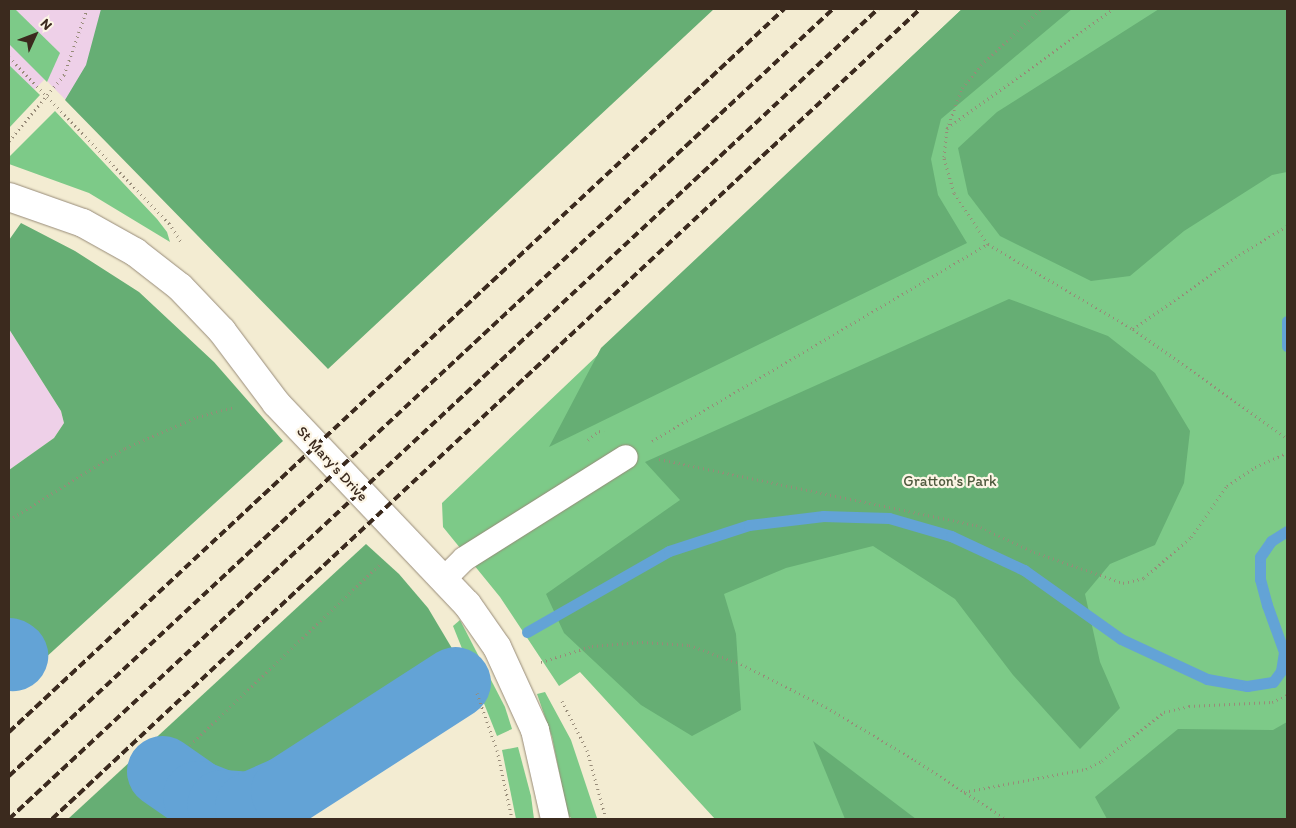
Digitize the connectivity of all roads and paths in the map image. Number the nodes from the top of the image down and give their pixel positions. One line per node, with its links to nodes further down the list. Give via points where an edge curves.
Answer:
1 (87, 9): 5 (path, via 70,63)
2 (1041, 9): 6 (path, via 968,81)
3 (1113, 9): 6 (path)
4 (9, 57): 5 (path)
5 (48, 96): 7 (path); 11 (path, via 169,223)
6 (947, 129): 10 (path, via 944,157 954,193)
7 (9, 141)
8 (9, 197): 21 (street, St Mary's Drive, via 83,223 135,252 180,287 222,331 276,404)
9 (1287, 226): 12 (path, via 1238,255)
10 (988, 244): 12 (path); 18 (path)
11 (183, 245)
12 (1133, 330): 15 (path)
13 (243, 404): 19 (path, via 197,417 125,448)
14 (607, 433): 16 (path, via 599,431)
15 (1287, 438)
16 (584, 443)
17 (1287, 453): 18 (path, via 1254,467 1227,486 1191,537 1144,578 1124,583 1034,552 976,525 672,460)
18 (626, 457): 21 (lane, via 464,559)
19 (9, 520)
20 (384, 560): 25 (path)
21 (444, 579): 28 (street, St Mary's Drive, via 481,622 513,677 535,730)
22 (538, 663): 26 (path, via 592,646 642,642 688,646 741,664 826,707)
23 (473, 683): 27 (path, via 497,750)
24 (1287, 695): 26 (path, via 1272,702 1189,706 1164,712 1102,762 1086,769)
25 (190, 745)
26 (964, 793): 29 (path)
27 (512, 819)
28 (555, 819)
29 (1006, 819)

